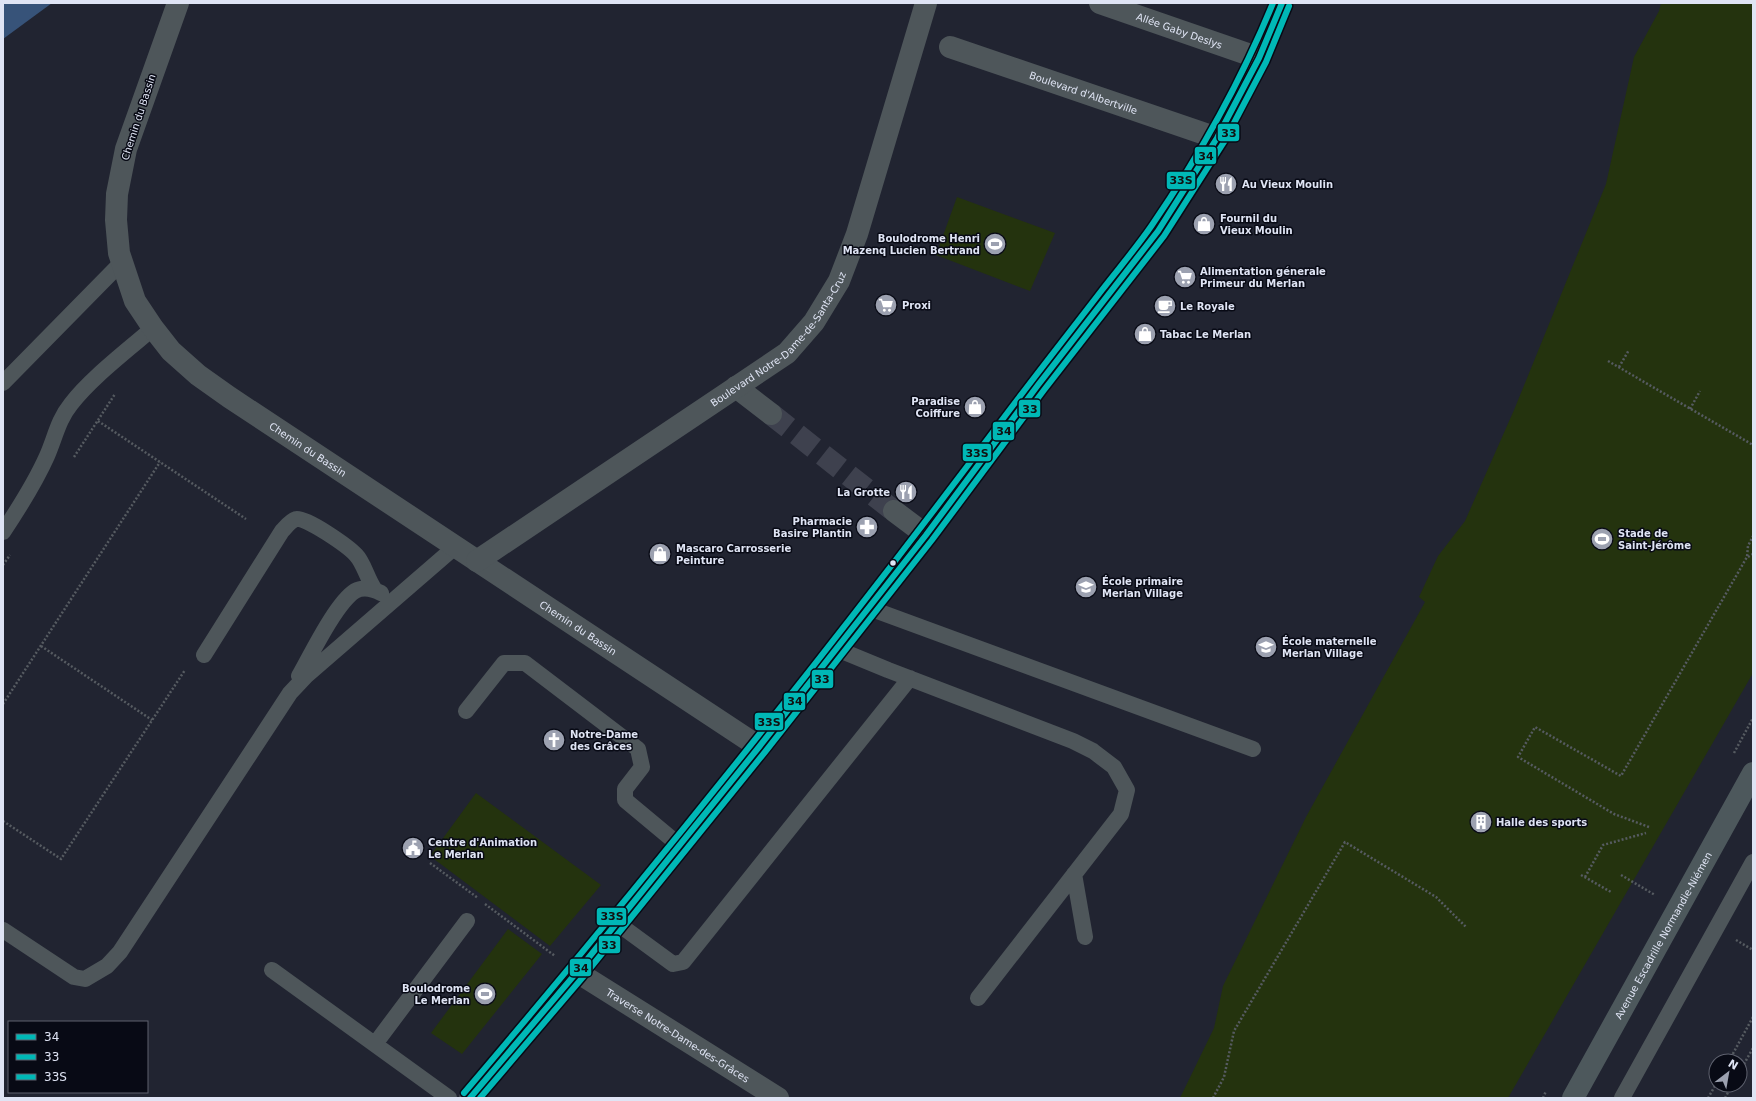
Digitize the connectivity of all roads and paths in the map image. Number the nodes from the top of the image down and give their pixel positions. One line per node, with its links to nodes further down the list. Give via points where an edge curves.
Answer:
1 (178, 3): 8 (street, Chemin du Bassin, via 126,149 117,194 116,220)
2 (926, 3): 14 (street, Boulevard Notre-Dame-de-Santa-Cruz, via 856,234 839,281 814,322 787,353)
3 (1100, 3): 6 (street, Allée Gaby Deslys)
4 (1282, 3): 6 (street)
5 (950, 47): 7 (street, Boulevard d'Albertville)
6 (1259, 58): 7 (street)
7 (1217, 138): 26 (street, via 1158,231 1038,384)
8 (122, 262): 9 (street, Chemin du Bassin, via 135,302); 13 (lane)
9 (153, 328): 25 (lane, via 70,404 59,422 37,478); 28 (street, Chemin du Bassin, via 171,351 198,375)
10 (1629, 350): 12 (path)
11 (1608, 361): 12 (path)
12 (1619, 367): 17 (path)
13 (3, 383)
14 (736, 387): 18 (street); 32 (street, Boulevard Notre-Dame-de-Santa-Cruz)
15 (118, 389): 19 (path)
16 (1700, 391): 17 (path)
17 (1690, 409): 20 (path)
18 (771, 414)
19 (98, 420): 21 (path); 22 (path)
20 (1753, 445)
21 (72, 460)
22 (160, 462): 24 (path); 37 (path)
23 (894, 511): 26 (street)
24 (246, 519)
25 (3, 532)
26 (926, 535): 36 (street)
27 (1753, 536): 31 (path, via 1748,546)
28 (455, 547): 32 (street, Chemin du Bassin); 35 (lane)
29 (12, 552): 33 (path)
30 (1753, 554): 31 (path)
31 (1747, 558): 49 (path, via 1621,776 1535,727 1518,757 1614,814)
32 (477, 561): 45 (street, Chemin du Bassin)
33 (3, 565)
34 (375, 590): 35 (lane); 39 (lane, via 356,555 310,523 296,519 282,531); 41 (lane, via 356,590 339,607)
35 (396, 598): 41 (lane)
36 (869, 608): 38 (street); 46 (lane)
37 (41, 646): 42 (path); 44 (path)
38 (837, 649): 40 (lane); 45 (street)
39 (204, 655): 44 (path, via 195,655)
40 (910, 678): 54 (lane, via 1073,741 1114,766 1128,790 1121,814); 61 (lane, via 683,962 673,964)
41 (290, 693): 63 (lane, via 120,952 107,966 85,979 74,977)
42 (3, 704)
43 (466, 711): 51 (lane, via 504,663 526,663 638,750 642,767 625,790 625,800)
44 (152, 720): 48 (path, via 62,859)
45 (759, 747): 51 (street)
46 (1253, 748)
47 (1753, 773): 77 (street, Avenue Escadrille Normandie-Niémen)
48 (3, 821)
49 (1649, 827)
50 (1646, 833): 57 (path, via 1603,845)
51 (679, 846): 61 (street)
52 (1753, 862): 78 (lane)
53 (430, 863): 66 (path)
54 (1074, 874): 64 (lane); 67 (lane)
55 (1621, 874): 59 (path)
56 (1582, 875): 57 (path)
57 (1585, 877): 58 (path)
58 (1611, 892)
59 (1655, 895)
60 (467, 921): 69 (lane)
61 (617, 923): 66 (street)
62 (1466, 927): 76 (path, via 1436,896 1345,842 1234,1030 1224,1077)
63 (3, 930)
64 (1085, 937)
65 (272, 970): 69 (lane)
66 (577, 972): 74 (street); 75 (street, Traverse Notre-Dame-des-Grâces)
67 (978, 998)
68 (1753, 1017): 71 (path)
69 (375, 1044): 73 (lane)
70 (1753, 1048): 72 (path)
71 (1733, 1053)
72 (1748, 1057)
73 (449, 1098)
74 (470, 1098)
75 (778, 1098)
76 (1213, 1098)
77 (1573, 1098)
78 (1622, 1098)

